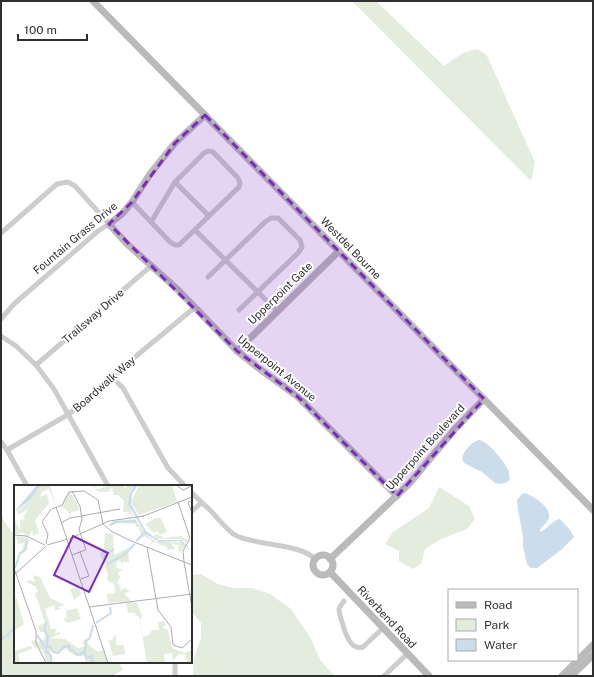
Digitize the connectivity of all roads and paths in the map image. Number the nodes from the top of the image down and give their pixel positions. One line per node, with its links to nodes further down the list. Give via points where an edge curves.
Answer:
1 (93, 1): 2 (street, Westdel Bourne)
2 (206, 115): 4 (street, Fountain Grass Drive, via 174,143); 10 (street, Westdel Bourne)
3 (175, 182): 5 (street); 5 (street, via 204,153 213,152 240,183 239,187); 6 (street)
4 (132, 202): 6 (street); 7 (street, Fountain Grass Drive)
5 (209, 216): 8 (street)
6 (151, 222): 8 (street, via 175,245 179,245)
7 (109, 224): 9 (street, via 75,186 68,182 57,184); 12 (street, Upperpoint Avenue); 18 (street, Fountain Grass Drive, via 14,304)
8 (195, 230): 11 (street)
9 (1, 233)
10 (339, 251): 17 (street, Upperpoint Gate); 23 (street, Westdel Bourne)
11 (226, 261): 13 (street); 14 (street); 14 (street, via 271,218 278,218 300,240 302,247 298,253)
12 (151, 266): 15 (street, Upperpoint Avenue); 21 (street, Trailsway Drive)
13 (208, 277)
14 (257, 292): 16 (street); 17 (street)
15 (194, 308): 20 (street, Upperpoint Avenue); 22 (street, Boardwalk Way)
16 (239, 310)
17 (277, 311): 20 (street, Upperpoint Gate)
18 (1, 319)
19 (1, 336): 21 (street)
20 (237, 351): 31 (street, Upperpoint Avenue, via 298,397)
21 (36, 365): 24 (street)
22 (113, 378): 24 (street, Boardwalk Way); 29 (street, via 123,388 168,468)
23 (484, 399): 31 (street, Upperpoint Boulevard, via 455,428); 33 (street, Westdel Bourne)
24 (69, 414): 26 (street, Boardwalk Way); 28 (street)
25 (1, 442): 26 (street)
26 (7, 450): 27 (street)
27 (26, 485)
28 (107, 485)
29 (184, 485)
30 (192, 493): 32 (street)
31 (397, 496): 35 (street, Upperpoint Boulevard)
32 (201, 503): 34 (street); 36 (street, via 233,535 302,551)
33 (593, 510)
34 (192, 511)
35 (330, 559): 36 (street, via 323,556); 37 (street, via 333,566)
36 (316, 560): 37 (street, via 314,566 318,573 324,575)
37 (330, 572): 39 (street, Riverbend Road)
38 (344, 601): 39 (street, via 340,605 340,615 348,639 356,647 363,647)
39 (383, 628): 41 (street, Riverbend Road)
40 (593, 645): 43 (street)
41 (407, 654): 47 (street); 48 (street, Riverbend Road)
42 (593, 655): 50 (street)
43 (578, 660)
44 (577, 661): 49 (street)
45 (175, 663): 46 (street)
46 (174, 676)
47 (384, 676)
48 (428, 676)
49 (562, 676)
50 (571, 676)

